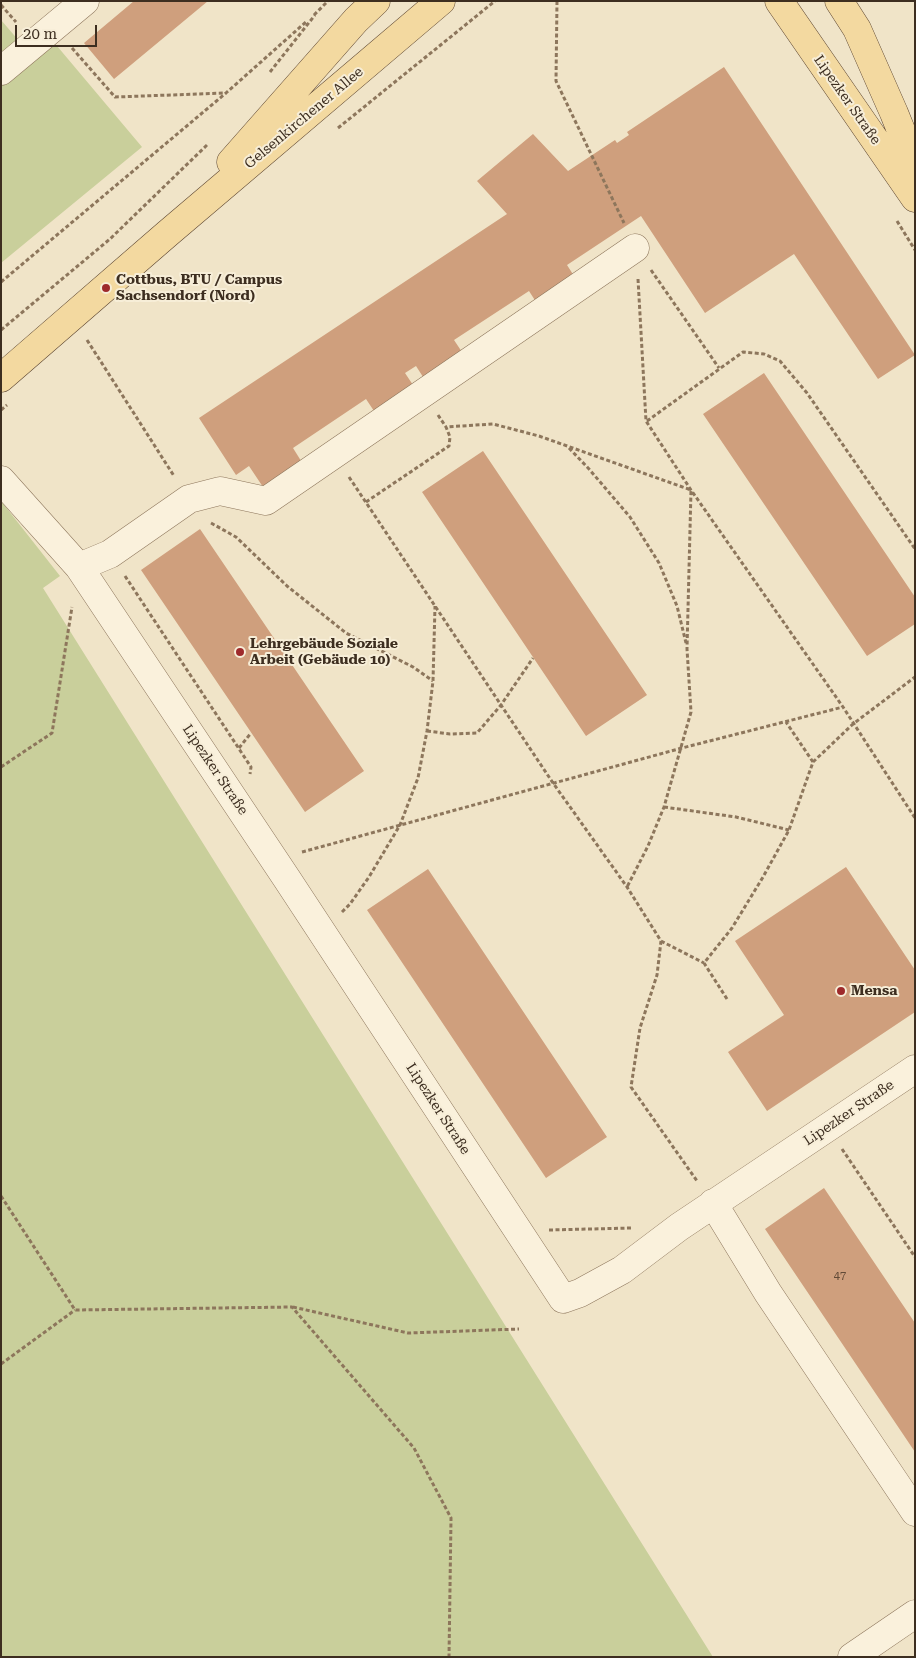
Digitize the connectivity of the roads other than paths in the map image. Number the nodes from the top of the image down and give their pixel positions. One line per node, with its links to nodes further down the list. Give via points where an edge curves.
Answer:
1 (85, 1): 6 (lane)
2 (376, 1): 9 (main road, Gelsenkirchener Allee)
3 (441, 1): 9 (main road, Gelsenkirchener Allee)
4 (779, 1): 8 (main road, Lipezker Straße)
5 (839, 1): 7 (main road, Lipezker Straße, via 857,29)
6 (1, 71)
7 (915, 165)
8 (915, 198)
9 (167, 234): 11 (main road, Gelsenkirchener Allee)
10 (635, 248): 13 (lane, via 266,501 220,491 189,499 110,554)
11 (1, 378)
12 (1, 480): 13 (lane)
13 (79, 567): 15 (lane, Lipezker Straße, via 563,1299 622,1270)
14 (915, 1069): 15 (lane, Lipezker Straße)
15 (713, 1204): 16 (lane, via 768,1293)
16 (915, 1512)
17 (915, 1614): 18 (lane)
18 (852, 1657)

